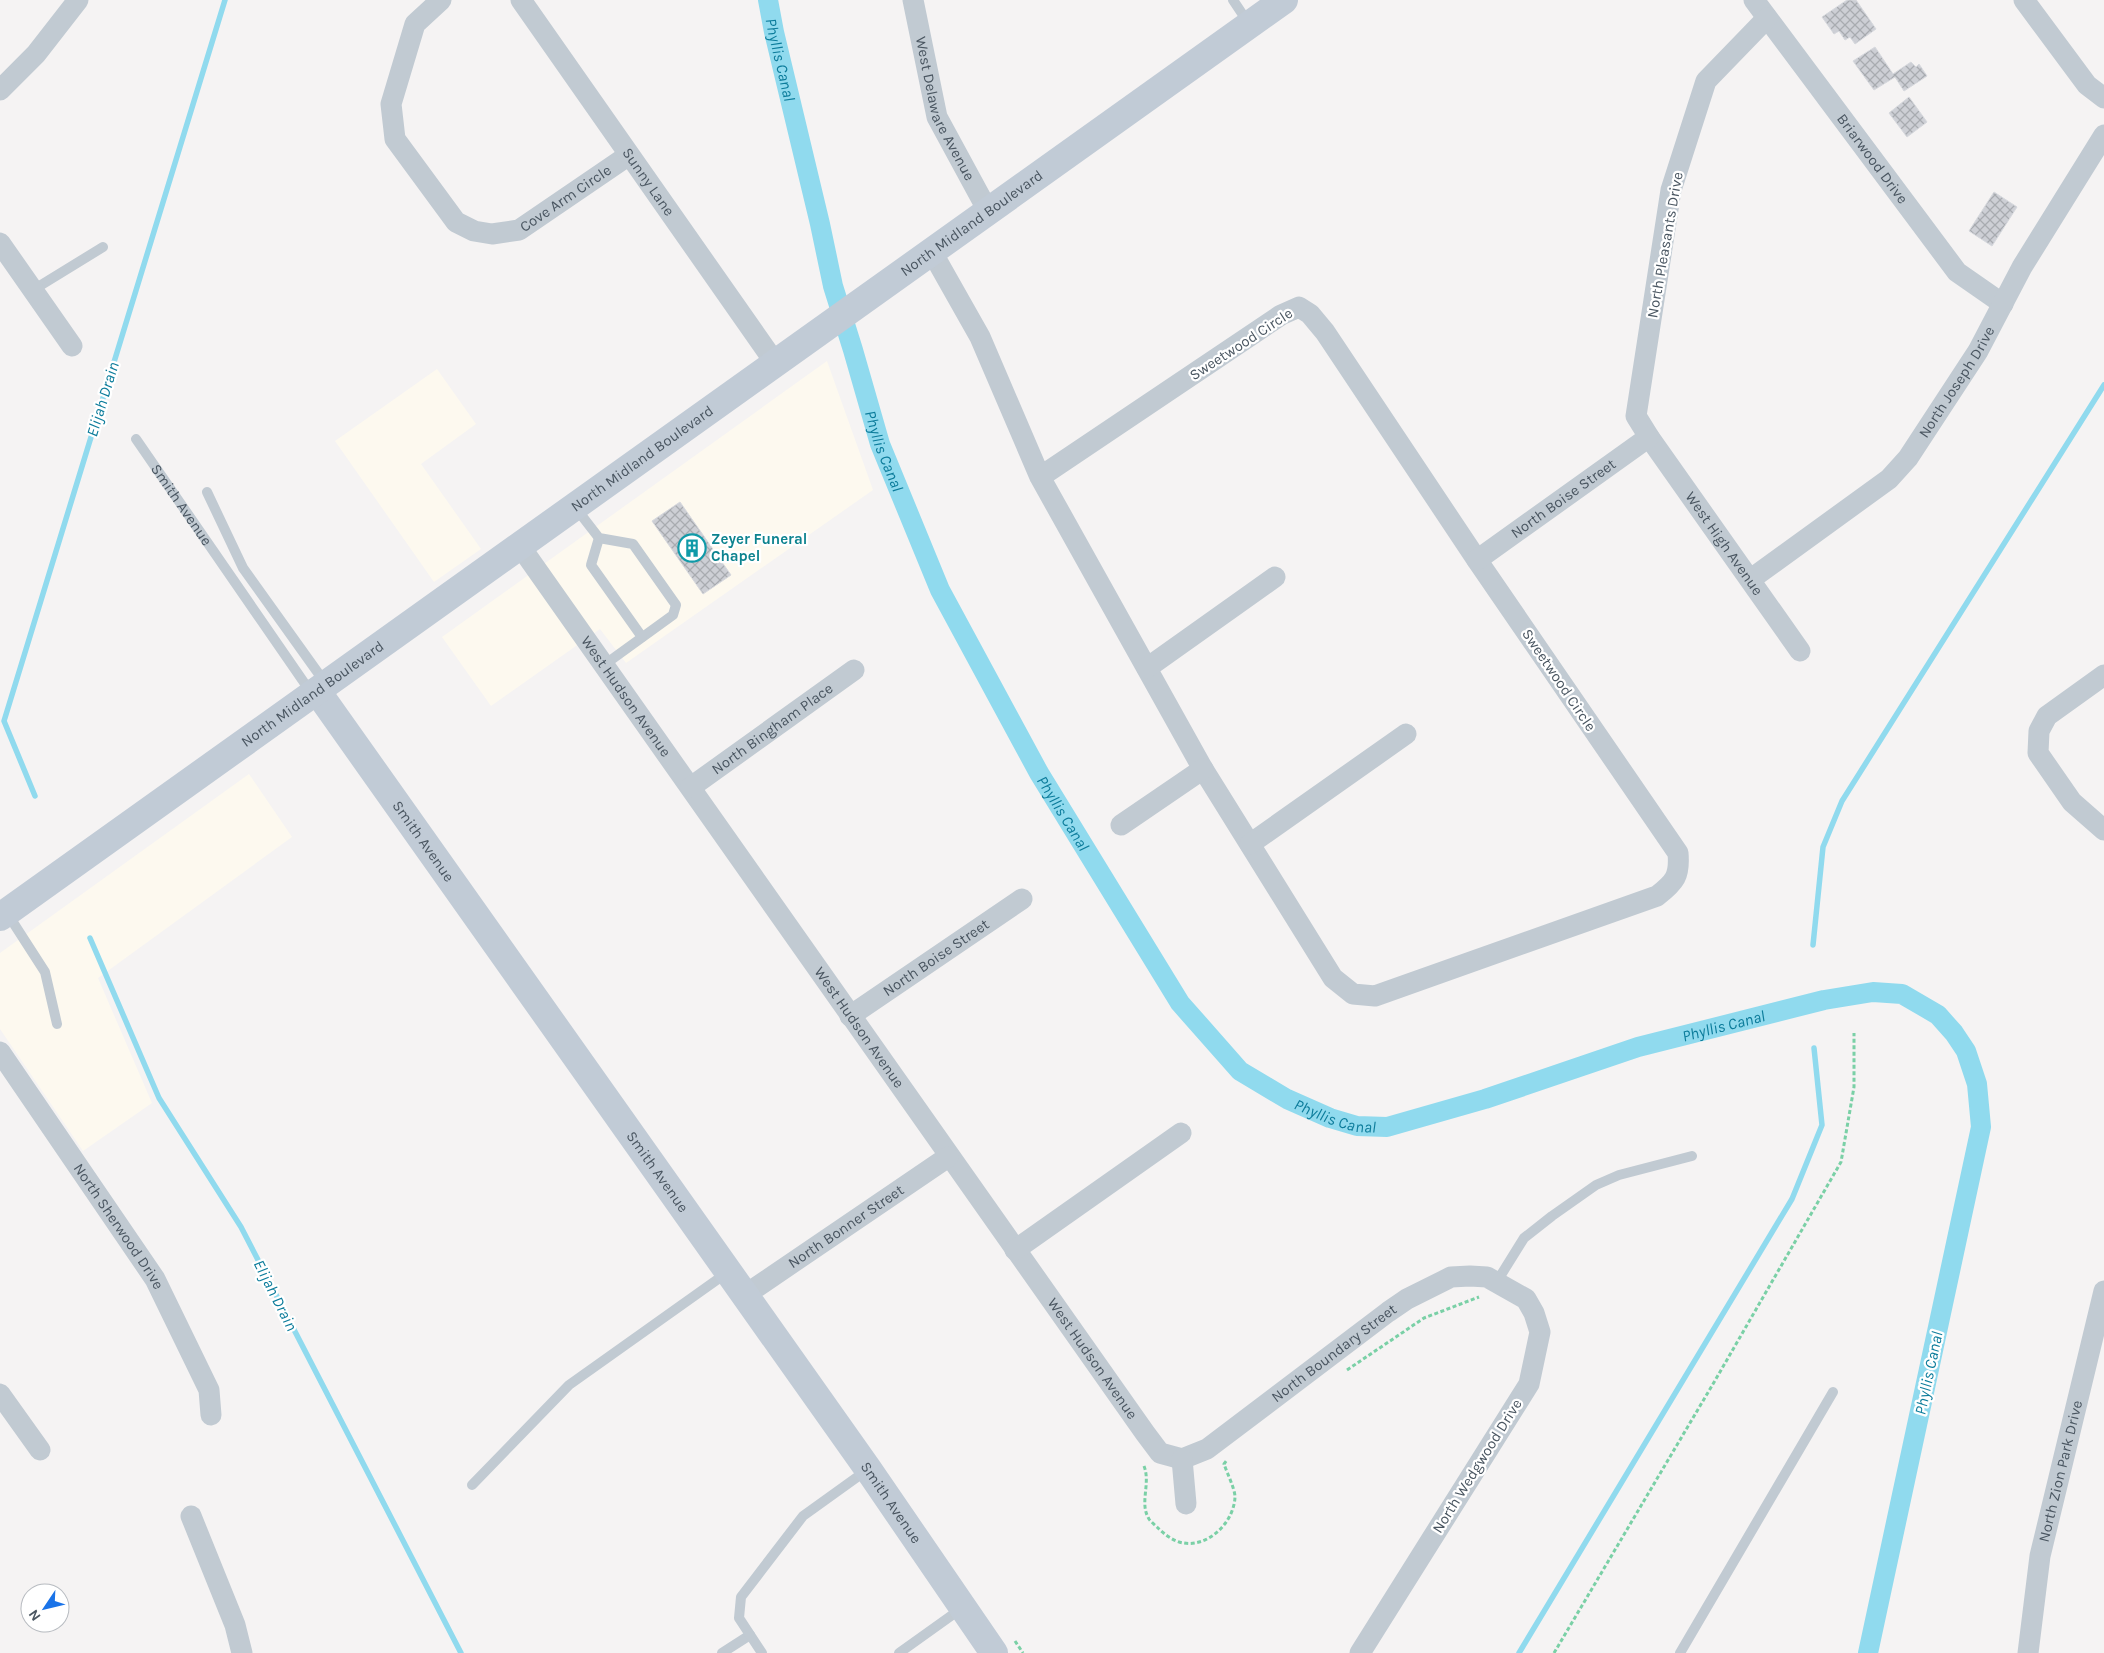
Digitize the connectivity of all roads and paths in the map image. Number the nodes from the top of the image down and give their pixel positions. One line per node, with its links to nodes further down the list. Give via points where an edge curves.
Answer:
1 (78, 0): 11 (street, via 36,54)
2 (440, 0): 14 (street, Cove Arm Circle, via 415,24 391,104 395,139 456,222 474,231 492,234 518,230)
3 (521, 0): 14 (street, Sunny Lane)
4 (913, 0): 15 (street, West Delaware Avenue, via 937,117)
5 (1233, 0): 10 (lane)
6 (1282, 0): 10 (main road, North Midland Boulevard)
7 (1754, 0): 9 (street, Briarwood Drive)
8 (2024, 0): 12 (street, via 2087,85)
9 (1767, 18): 20 (street, Briarwood Drive, via 1957,272); 23 (street, North Pleasants Drive, via 1706,81 1672,190 1636,416)
10 (1249, 24): 15 (main road, North Midland Boulevard)
11 (0, 90)
12 (2104, 98)
13 (2104, 135): 20 (street, North Joseph Drive)
14 (629, 155): 22 (street, Sunny Lane)
15 (988, 211): 18 (main road, North Midland Boulevard)
16 (0, 243): 19 (street)
17 (103, 247): 19 (lane)
18 (932, 252): 22 (main road, North Midland Boulevard); 25 (street, Sweetwood Circle, via 980,337)
19 (33, 290): 21 (street)
20 (2002, 304): 32 (street, North Joseph Drive, via 1978,351 1908,458 1889,479)
21 (72, 346)
22 (776, 364): 27 (main road, North Midland Boulevard)
23 (1649, 437): 30 (street, North Boise Street); 32 (street, West High Avenue)
24 (136, 439): 39 (lane, Smith Avenue)
25 (1040, 477): 30 (street, Sweetwood Circle, via 1281,315 1299,307 1310,314 1325,332); 36 (street, Sweetwood Circle)
26 (206, 492): 39 (lane, via 243,568)
27 (575, 507): 28 (lane); 29 (main road, North Midland Boulevard)
28 (599, 538): 33 (lane, via 591,564); 33 (lane, via 633,544 676,605 672,615)
29 (520, 546): 35 (street, West Hudson Avenue); 39 (main road, North Midland Boulevard)
30 (1477, 560): 45 (street, Sweetwood Circle, via 1678,853 1679,870 1670,885 1657,896 1376,996 1353,994 1333,978)
31 (1275, 577): 36 (street)
32 (1750, 579): 34 (street, West High Avenue)
33 (642, 637): 35 (lane)
34 (1800, 651)
35 (604, 664): 42 (street, West Hudson Avenue)
36 (1147, 668): 41 (street, Sweetwood Circle)
37 (854, 670): 42 (street, North Bingham Place)
38 (2104, 675): 44 (street, via 2047,716 2039,731 2038,754 2072,802)
39 (319, 690): 47 (main road, North Midland Boulevard); 56 (main road, Smith Avenue)
40 (1406, 734): 45 (street)
41 (1203, 769): 43 (street); 45 (street, Sweetwood Circle)
42 (691, 787): 48 (street, West Hudson Avenue)
43 (1121, 825)
44 (2104, 830)
45 (1250, 844)
46 (1022, 899): 48 (street, North Boise Street)
47 (3, 915): 49 (lane, via 45,972)
48 (850, 1016): 54 (street, West Hudson Avenue)
49 (57, 1024)
50 (1854, 1033): 80 (path, via 1854,1087 1841,1162)
51 (0, 1052): 63 (street, North Sherwood Drive, via 156,1278 209,1390)
52 (1181, 1132): 55 (street)
53 (1692, 1156): 57 (lane, via 1619,1175 1596,1185 1524,1238)
54 (948, 1157): 55 (street, West Hudson Avenue); 58 (street, North Bonner Street)
55 (1015, 1250): 66 (street, West Hudson Avenue, via 1160,1453)
56 (728, 1271): 58 (main road, Smith Avenue); 69 (lane, via 569,1386)
57 (1489, 1289): 60 (path, via 1424,1318); 66 (street, North Boundary Street, via 1487,1277 1451,1277 1407,1299 1207,1449); 79 (street, North Wedgwood Drive, via 1526,1299 1534,1313 1540,1332 1529,1384)
58 (745, 1295): 68 (main road, Smith Avenue)
59 (2103, 1301): 82 (street, North Zion Park Drive, via 2040,1556)
60 (1342, 1374)
61 (1833, 1392): 81 (lane)
62 (0, 1394): 64 (street)
63 (211, 1415)
64 (40, 1450)
65 (1230, 1454): 67 (path, via 1224,1464 1235,1495 1232,1515 1218,1532 1202,1543 1183,1543 1166,1536 1150,1520 1144,1503 1147,1484)
66 (1182, 1459): 70 (street)
67 (1144, 1465)
68 (868, 1470): 72 (main road, Smith Avenue); 73 (lane, via 802,1516 741,1597 739,1618)
69 (472, 1485)
70 (1186, 1504)
71 (191, 1516): 74 (street, via 235,1625)
72 (963, 1607): 77 (lane); 78 (main road, Smith Avenue)
73 (750, 1635): 75 (lane); 76 (lane)
74 (242, 1653)
75 (722, 1653)
76 (762, 1653)
77 (900, 1653)
78 (994, 1653)
79 (1360, 1653)
80 (1554, 1653)
81 (1680, 1653)
82 (2028, 1653)

